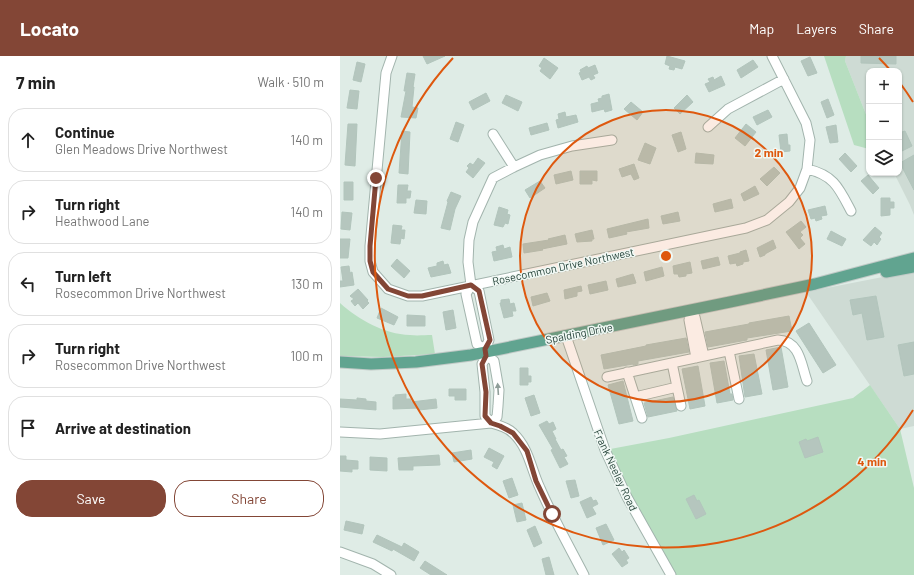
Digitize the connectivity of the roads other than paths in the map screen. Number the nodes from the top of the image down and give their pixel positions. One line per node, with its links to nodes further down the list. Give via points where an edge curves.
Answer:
1 (392, 56): 13 (street, Rosecommon Drive Northwest, via 386,73 370,246 373,272 388,289 408,296 422,296)
2 (772, 56): 3 (street, Rosecommon Drive Northwest)
3 (784, 79): 4 (street, via 728,109); 8 (street, Rosecommon Drive Northwest, via 806,123 810,140)
4 (708, 127)
5 (493, 134): 7 (street)
6 (612, 140): 7 (street, via 572,146 540,155)
7 (514, 167): 13 (street, via 493,178 473,222 468,255)
8 (807, 169): 9 (street, via 829,178 838,187); 13 (street, Rosecommon Drive Northwest, via 800,188 789,202 767,220 747,228)
9 (851, 211)
10 (914, 258): 12 (main road, Spalding Drive)
11 (914, 267): 12 (main road, Spalding Drive)
12 (815, 284): 14 (main road, Spalding Drive)
13 (471, 285): 15 (street, via 479,291); 16 (street, via 466,294)
14 (691, 313): 17 (main road, Spalding Drive); 20 (street, via 696,317)
15 (485, 317): 16 (street); 19 (street, via 490,340)
16 (472, 320): 19 (street, via 477,344)
17 (566, 336): 19 (main road, Spalding Drive); 36 (street, Frank Neeley Road, via 605,450 627,497)
18 (729, 351): 20 (street); 25 (street, via 778,340 788,342 798,354); 28 (street)
19 (486, 352): 21 (main road, Spalding Drive, via 416,362); 31 (street, via 482,364 486,392 485,416); 31 (street, one-way to 19, via 497,417 499,390 494,361)
20 (700, 357): 22 (street)
21 (340, 362)
22 (672, 363): 23 (street); 26 (street)
23 (627, 372): 24 (street); 27 (street)
24 (607, 377)
25 (807, 381)
26 (677, 387): 27 (street); 29 (street)
27 (635, 397): 30 (street)
28 (739, 399)
29 (681, 406)
30 (642, 418)
31 (491, 423): 32 (street, via 380,434); 35 (street, via 513,433 527,451 536,481)
32 (340, 432)
33 (340, 552): 34 (street, via 373,564)
34 (391, 575)
35 (584, 575)
36 (671, 575)

